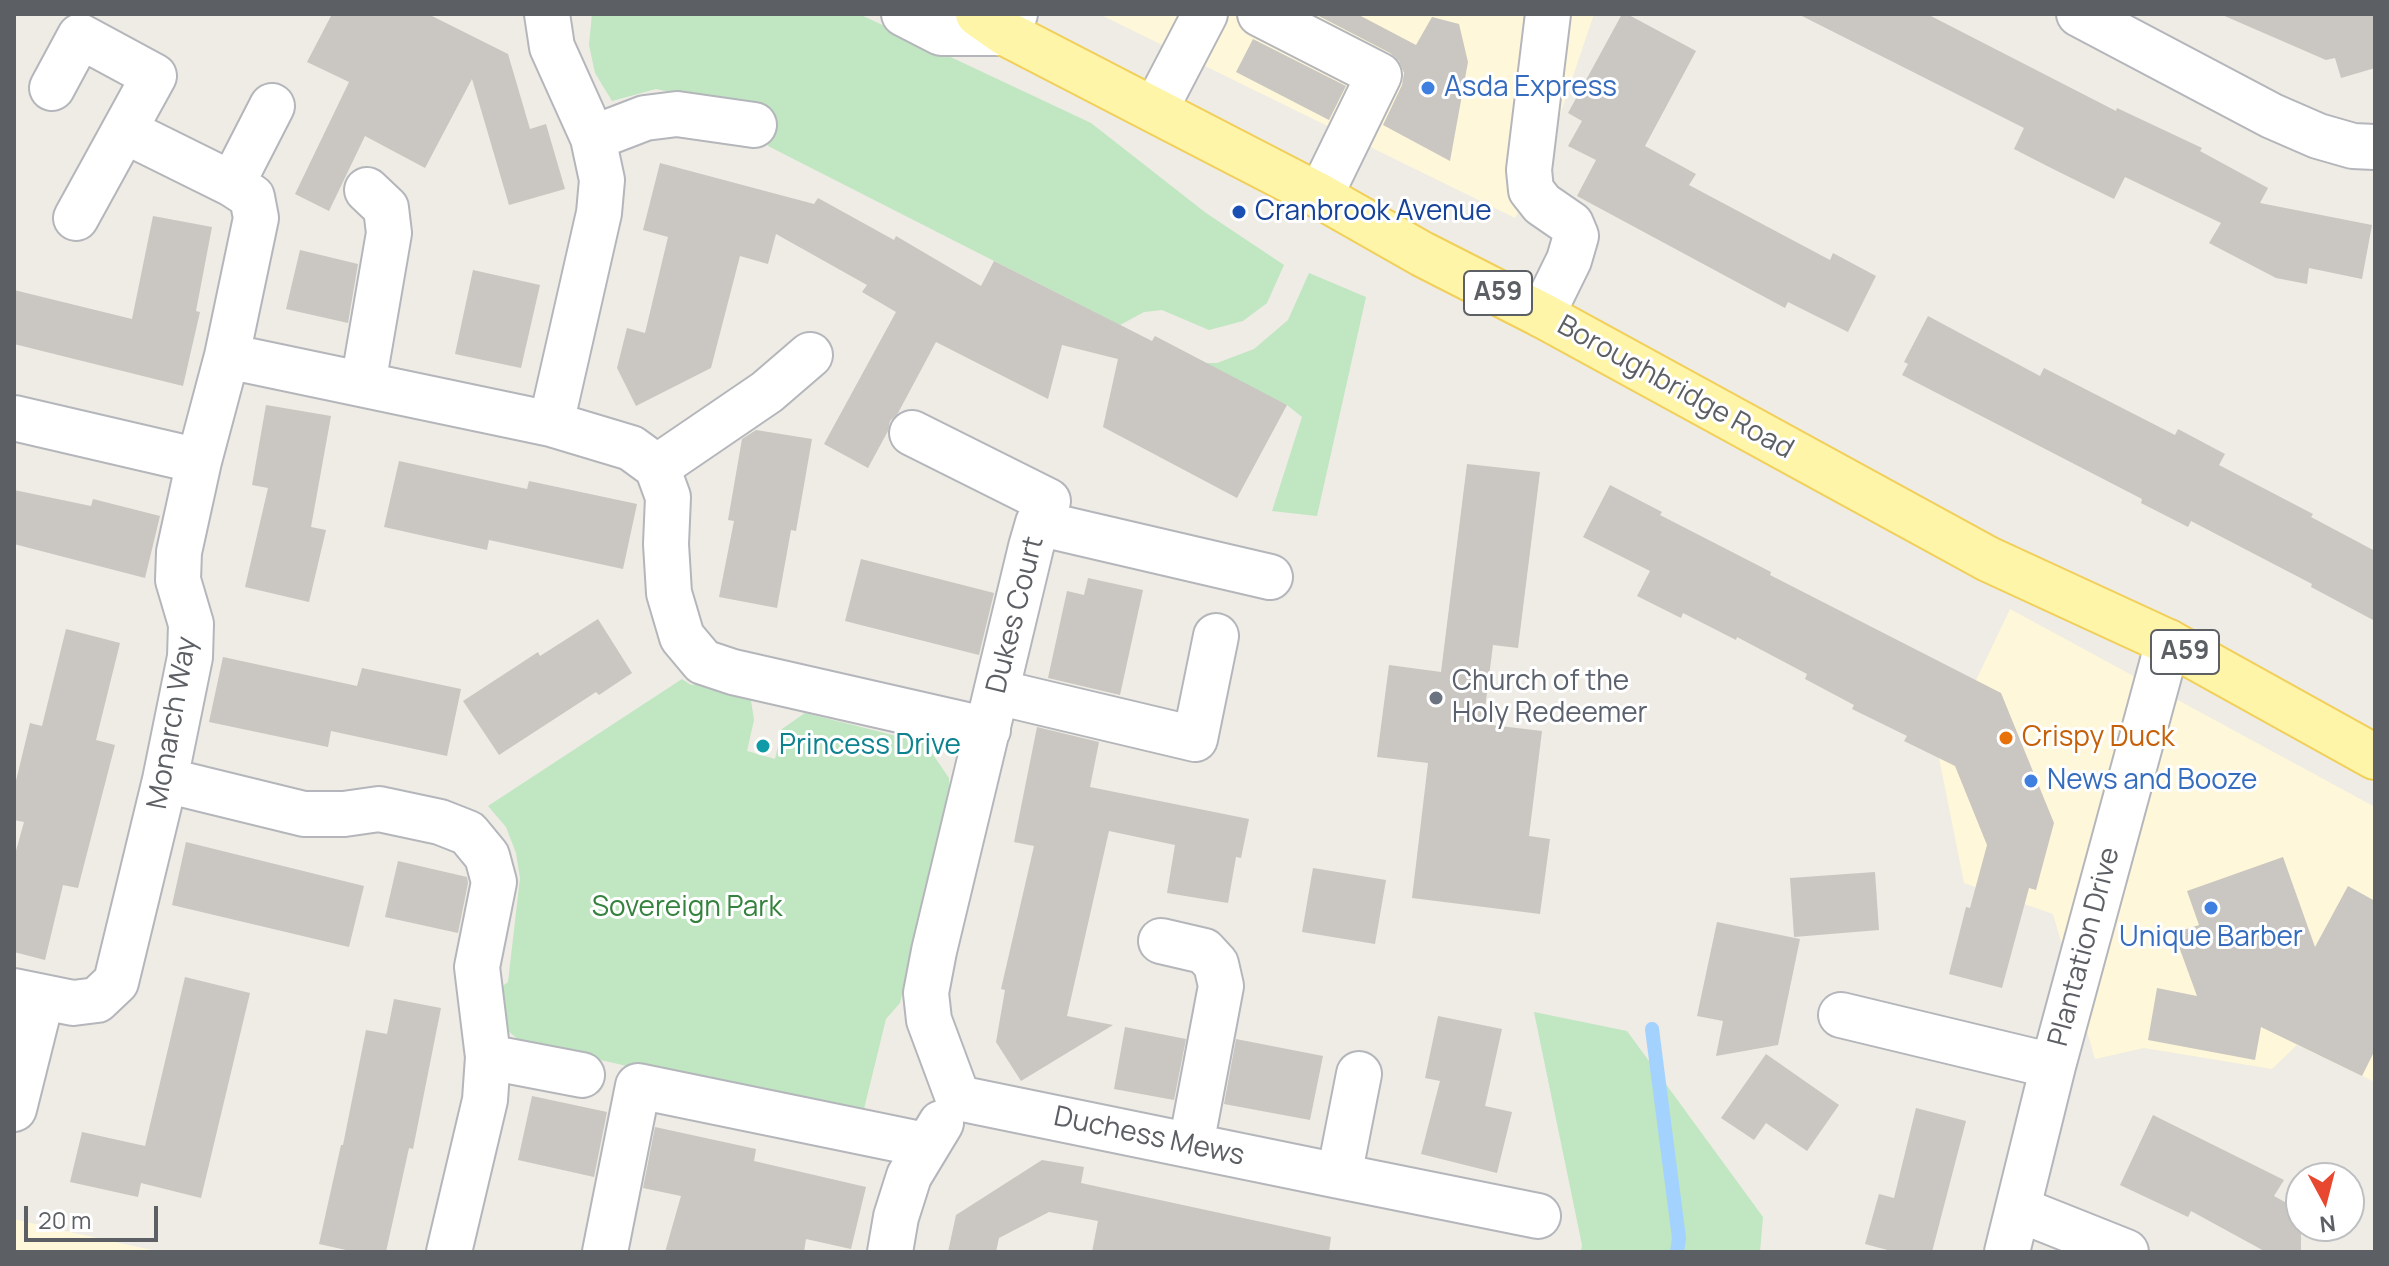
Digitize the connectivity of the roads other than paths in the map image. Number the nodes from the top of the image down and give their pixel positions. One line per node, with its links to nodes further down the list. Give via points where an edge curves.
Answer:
1 (547, 14): 13 (street, via 552,47)
2 (904, 14): 7 (street, via 941,33)
3 (1205, 14): 10 (street)
4 (1260, 14): 17 (street, via 1379,75)
5 (1548, 14): 19 (street, via 1531,190 1571,224 1576,236)
6 (2079, 14): 14 (street, via 2295,126 2353,146)
7 (999, 20): 10 (main road, Boroughbridge Road / A59)
8 (52, 88): 12 (street, via 80,36 154,76)
9 (272, 106): 15 (street)
10 (1155, 110): 17 (main road, Boroughbridge Road / A59)
11 (754, 125): 13 (street, via 677,114 645,118)
12 (125, 131): 15 (street, Monarch Way); 18 (street)
13 (593, 138): 24 (street, via 602,180 599,213)
14 (2375, 147)
15 (232, 184): 21 (street, Monarch Way, via 252,197 256,218)
16 (367, 190): 22 (street, via 386,208 389,233)
17 (1320, 196): 19 (main road, Boroughbridge Road / A59)
18 (76, 218)
19 (1542, 315): 31 (main road, Boroughbridge Road / A59, via 1988,559)
20 (810, 355): 27 (street, via 767,392)
21 (227, 356): 22 (street); 26 (street, Monarch Way)
22 (363, 384): 24 (street)
23 (14, 418): 26 (street)
24 (551, 424): 27 (street, via 631,448)
25 (912, 433): 28 (street)
26 (199, 461): 34 (street, Monarch Way, via 178,566 191,624 190,657)
27 (657, 467): 32 (street, via 668,497 669,593 682,637 703,662 733,672)
28 (1043, 512): 29 (street); 32 (street, Dukes Court)
29 (1270, 577)
30 (1216, 636): 32 (street, via 1195,739)
31 (2168, 642): 33 (main road, Boroughbridge Road / A59); 39 (street, Plantation Drive)
32 (993, 711): 42 (street, via 926,993 929,1020)
33 (2375, 757)
34 (165, 780): 36 (street, Monarch Way, via 116,982 97,1000 73,1003); 38 (street, via 304,814 379,809 468,833 487,856 494,882 477,967)
35 (1161, 941): 45 (street, via 1204,951 1216,964 1221,986)
36 (28, 994): 43 (street)
37 (1841, 1015): 39 (street)
38 (488, 1057): 41 (street); 49 (street, via 485,1100)
39 (2053, 1066): 47 (street, Plantation Drive)
40 (1359, 1074): 46 (street)
41 (582, 1075)
42 (958, 1098): 44 (street); 45 (street, Duchess Mews)
43 (14, 1109)
44 (925, 1145): 50 (street, via 638,1086); 51 (street, via 909,1176)
45 (1191, 1145): 46 (street, Duchess Mews)
46 (1339, 1176): 48 (street, Duchess Mews)
47 (2018, 1209): 52 (street, Plantation Drive); 53 (street)
48 (1538, 1216)
49 (449, 1252)
50 (605, 1252)
51 (890, 1252)
52 (2007, 1252)
53 (2126, 1252)

